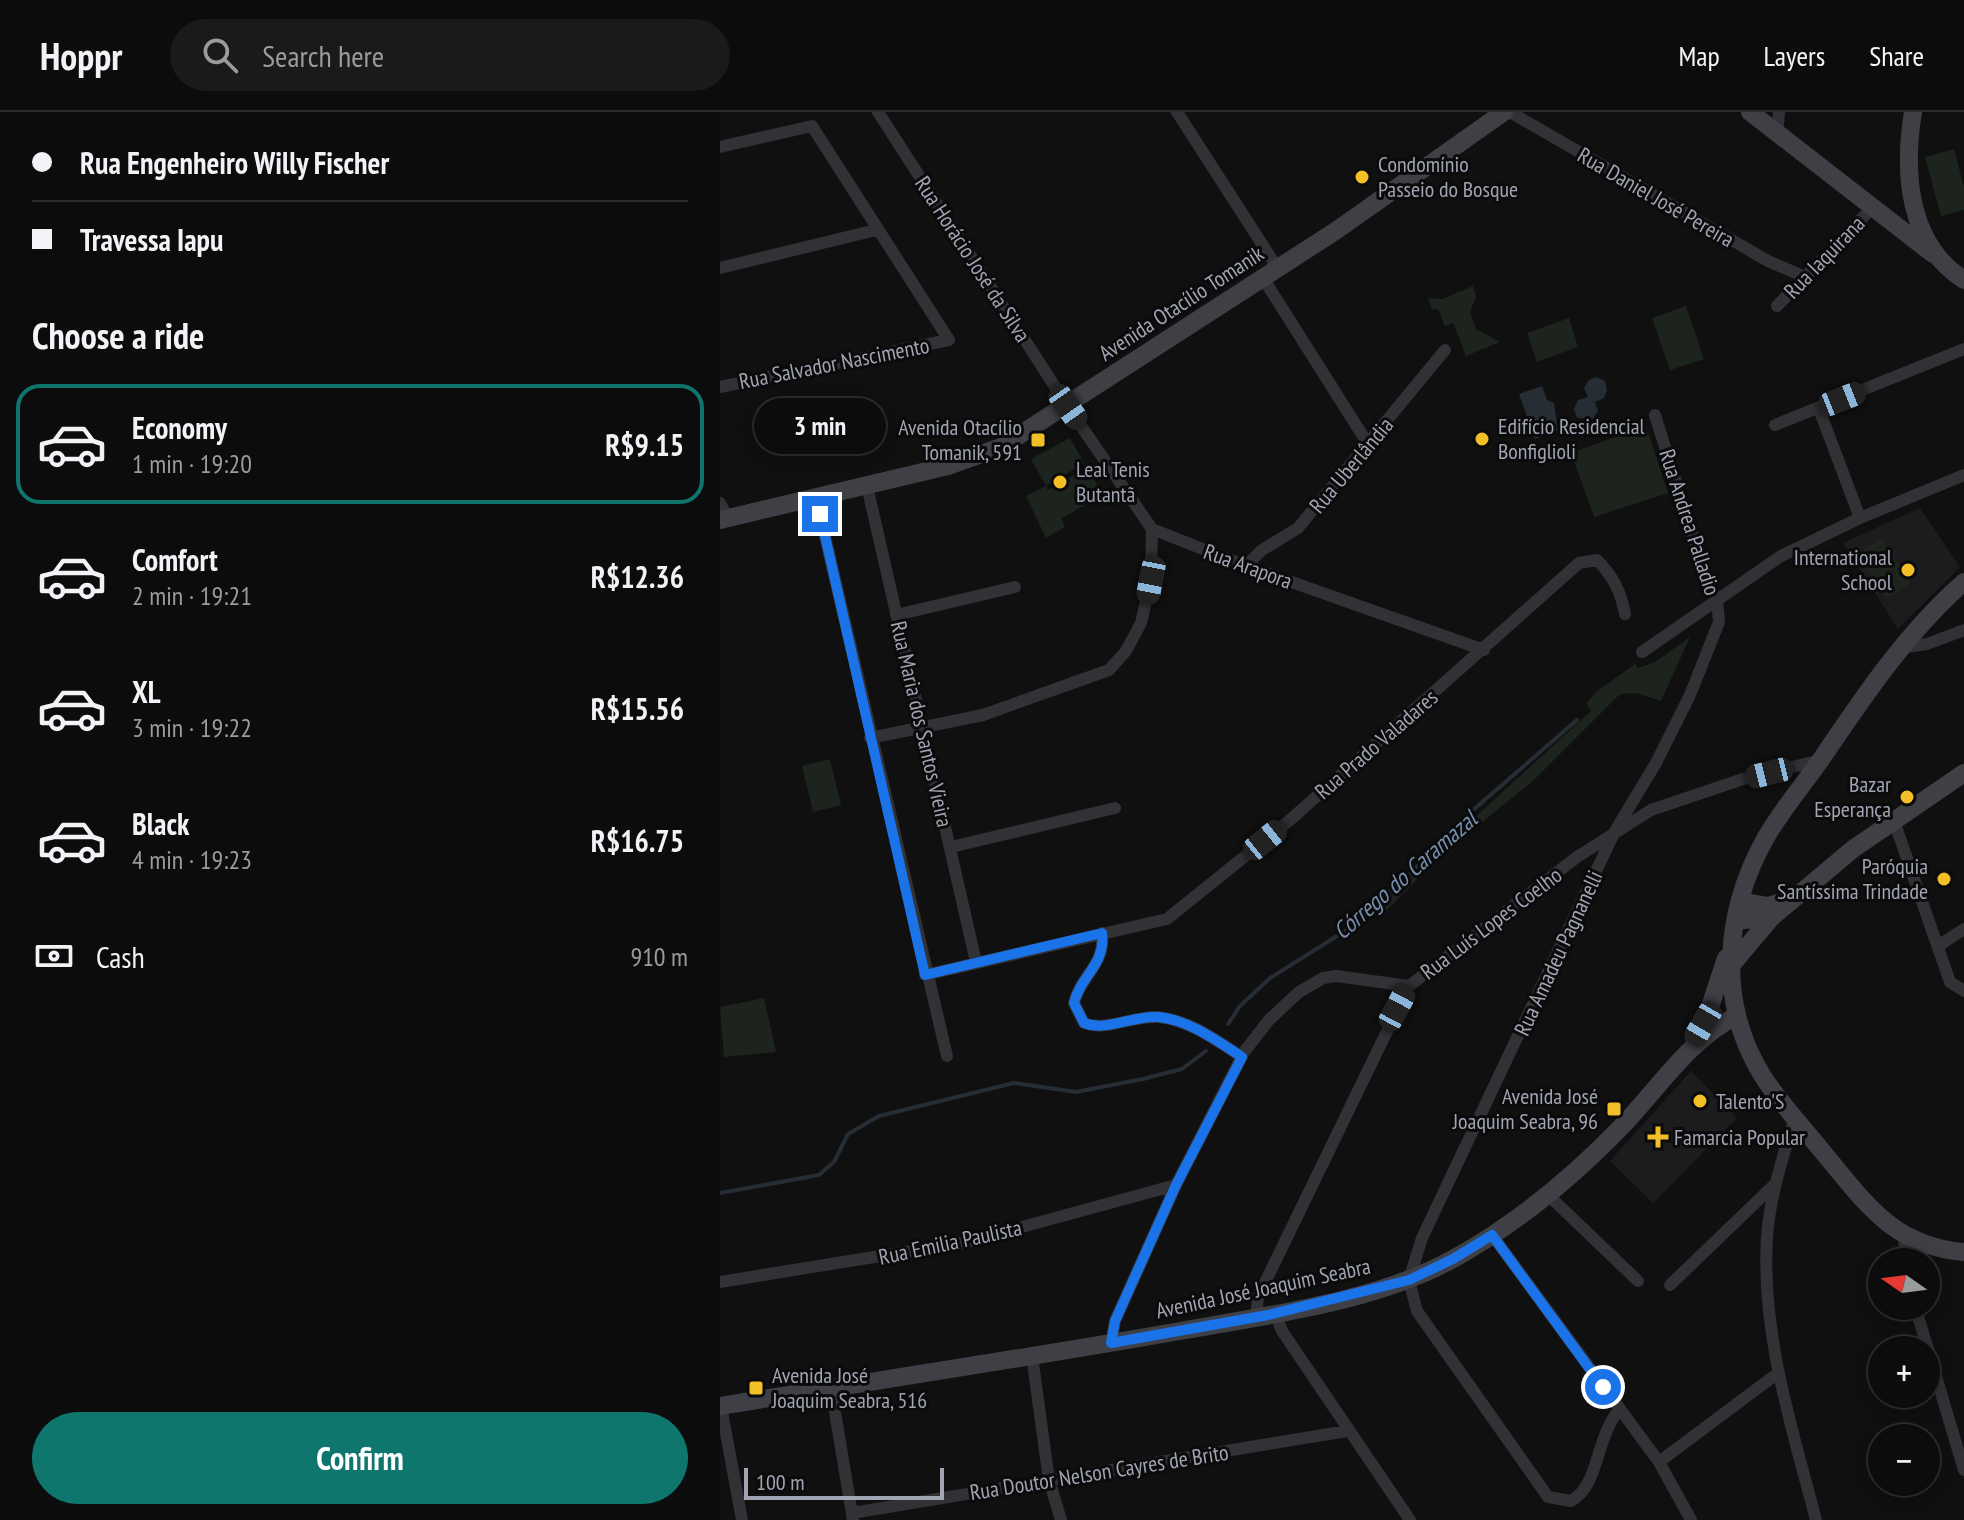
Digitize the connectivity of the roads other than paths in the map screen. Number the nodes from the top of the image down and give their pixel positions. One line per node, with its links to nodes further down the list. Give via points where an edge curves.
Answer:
1 (878, 112): 20 (street, Rua Horácio José da Silva)
2 (1177, 112): 13 (street)
3 (1507, 112): 13 (main road, Avenida Otacílio Tomanik); 14 (street, Rua Daniel José Pereira)
4 (1750, 112): 7 (main road)
5 (1779, 112): 7 (street)
6 (1913, 112): 11 (main road, via 1910,182 1921,233)
7 (1777, 136): 9 (main road)
8 (720, 147): 10 (street, via 812,126)
9 (1872, 208): 11 (main road); 14 (street, Rua Iaquirana)
10 (876, 230): 12 (street); 19 (street, Rua Salvador Nascimento, via 949,340)
11 (1933, 254): 15 (main road)
12 (720, 268)
13 (1271, 274): 20 (main road, Avenida Otacílio Tomanik); 24 (street)
14 (1805, 277): 16 (street, Rua Iaquirana)
15 (1964, 280)
16 (1777, 306)
17 (1964, 349): 21 (street)
18 (1445, 350): 24 (street, Rua Uberlândia)
19 (720, 387)
20 (1068, 407): 26 (main road, Avenida Otacílio Tomanik, via 1001,447); 30 (street)
21 (1819, 409): 23 (street); 29 (street)
22 (1655, 415): 34 (street, Rua Andrea Palladio)
23 (1775, 425)
24 (1368, 444): 31 (street, Rua Uberlândia, via 1298,528)
25 (1964, 475): 29 (street)
26 (867, 486): 27 (main road, Avenida Otacílio Tomanik); 36 (street, Rua Maria dos Santos Vieira)
27 (816, 498): 28 (main road, Avenida Otacílio Tomanik); 43 (street)
28 (723, 514)
29 (1860, 518): 34 (street, via 1781,556)
30 (1152, 529): 31 (street, Rua Arapora); 42 (street, via 1151,580 1141,623 1109,670 983,715)
31 (1246, 566): 40 (street, Rua Arapora)
32 (1964, 582): 39 (main road)
33 (1015, 587): 36 (street)
34 (1717, 599): 38 (street, Rua Andrea Palladio); 41 (street)
35 (1625, 614): 40 (street, Rua Prado Valadares, via 1622,595 1605,568 1597,560 1579,563)
36 (896, 615): 42 (street, Rua Maria dos Santos Vieira)
37 (1964, 630): 39 (street)
38 (1717, 631): 48 (street, Rua Amadeu Pagnanelli, via 1656,763)
39 (1900, 648): 44 (main road)
40 (1484, 650): 55 (street, Rua Prado Valadares, via 1290,820 1167,919)
41 (1642, 652)
42 (924, 727): 43 (street); 49 (street, Rua Maria dos Santos Vieira)
43 (870, 738): 60 (street)
44 (1821, 760): 48 (street, Rua Luís Lopes Coelho, via 1678,799); 51 (main road, via 1765,839)
45 (1964, 773): 47 (main road)
46 (1115, 808): 49 (street)
47 (1894, 821): 50 (main road); 57 (street)
48 (1615, 831): 61 (street, Rua Luís Lopes Coelho); 75 (street, Rua Amadeu Pagnanelli, via 1422,1238)
49 (951, 847): 58 (street, Rua Maria dos Santos Vieira)
50 (1793, 898): 51 (main road, via 1768,906); 52 (main road)
51 (1740, 901): 53 (main road)
52 (1772, 917): 53 (main road); 59 (main road)
53 (1736, 921): 56 (main road)
54 (1964, 929): 57 (street)
55 (1102, 933): 58 (street); 66 (street, via 1096,969 1074,1003 1084,1023 1172,1020)
56 (1731, 946): 59 (main road); 64 (main road, Avenida José Joaquim Seabra, via 1710,1007)
57 (1938, 946): 62 (street, via 1950,982)
58 (976, 962): 60 (street)
59 (1729, 968): 63 (main road)
60 (925, 975): 65 (street)
61 (1409, 986): 66 (street, via 1323,978 1285,1004); 80 (street, Rua Luís Lopes Coelho, via 1258,1297)
62 (1964, 991)
63 (1736, 1016): 64 (main road, Avenida José Joaquim Seabra); 67 (main road, via 1763,1077)
64 (1687, 1051): 70 (main road, Avenida José Joaquim Seabra, via 1625,1123)
65 (947, 1056)
66 (1242, 1057): 69 (street)
67 (1795, 1117): 68 (street); 72 (main road, via 1875,1214)
68 (1775, 1184): 78 (street); 84 (street, via 1767,1254)
69 (1176, 1185): 77 (street, Rua Emilia Paulista, via 967,1242); 82 (street, via 1115,1321)
70 (1546, 1193): 71 (main road, Avenida José Joaquim Seabra); 76 (street)
71 (1492, 1235): 75 (main road, Avenida José Joaquim Seabra); 87 (street)
72 (1904, 1237): 73 (street); 74 (main road)
73 (1905, 1248)
74 (1964, 1252)
75 (1409, 1280): 79 (main road, Avenida José Joaquim Seabra); 87 (street, via 1417,1311 1548,1497 1571,1501 1585,1489 1603,1433)
76 (1638, 1281)
77 (720, 1282)
78 (1670, 1285)
79 (1275, 1313): 80 (main road, Avenida José Joaquim Seabra); 88 (street)
80 (1256, 1317): 82 (main road, Avenida José Joaquim Seabra)
81 (1919, 1320): 90 (street)
82 (1111, 1343): 83 (main road, Avenida José Joaquim Seabra)
83 (1032, 1356): 85 (main road, Avenida José Joaquim Seabra); 91 (street)
84 (1778, 1373): 89 (street); 97 (street)
85 (831, 1388): 86 (main road, Avenida José Joaquim Seabra); 92 (street)
86 (720, 1406): 93 (street)
87 (1620, 1409): 89 (street)
88 (1347, 1431): 91 (street, Rua Doutor Nelson Cayres de Brito); 95 (street)
89 (1659, 1462): 96 (street)
90 (1964, 1470)
91 (1049, 1480): 92 (street, Rua Doutor Nelson Cayres de Brito); 94 (street)
92 (852, 1517)
93 (742, 1520)
94 (1061, 1520)
95 (1410, 1520)
96 (1691, 1520)
97 (1816, 1520)

